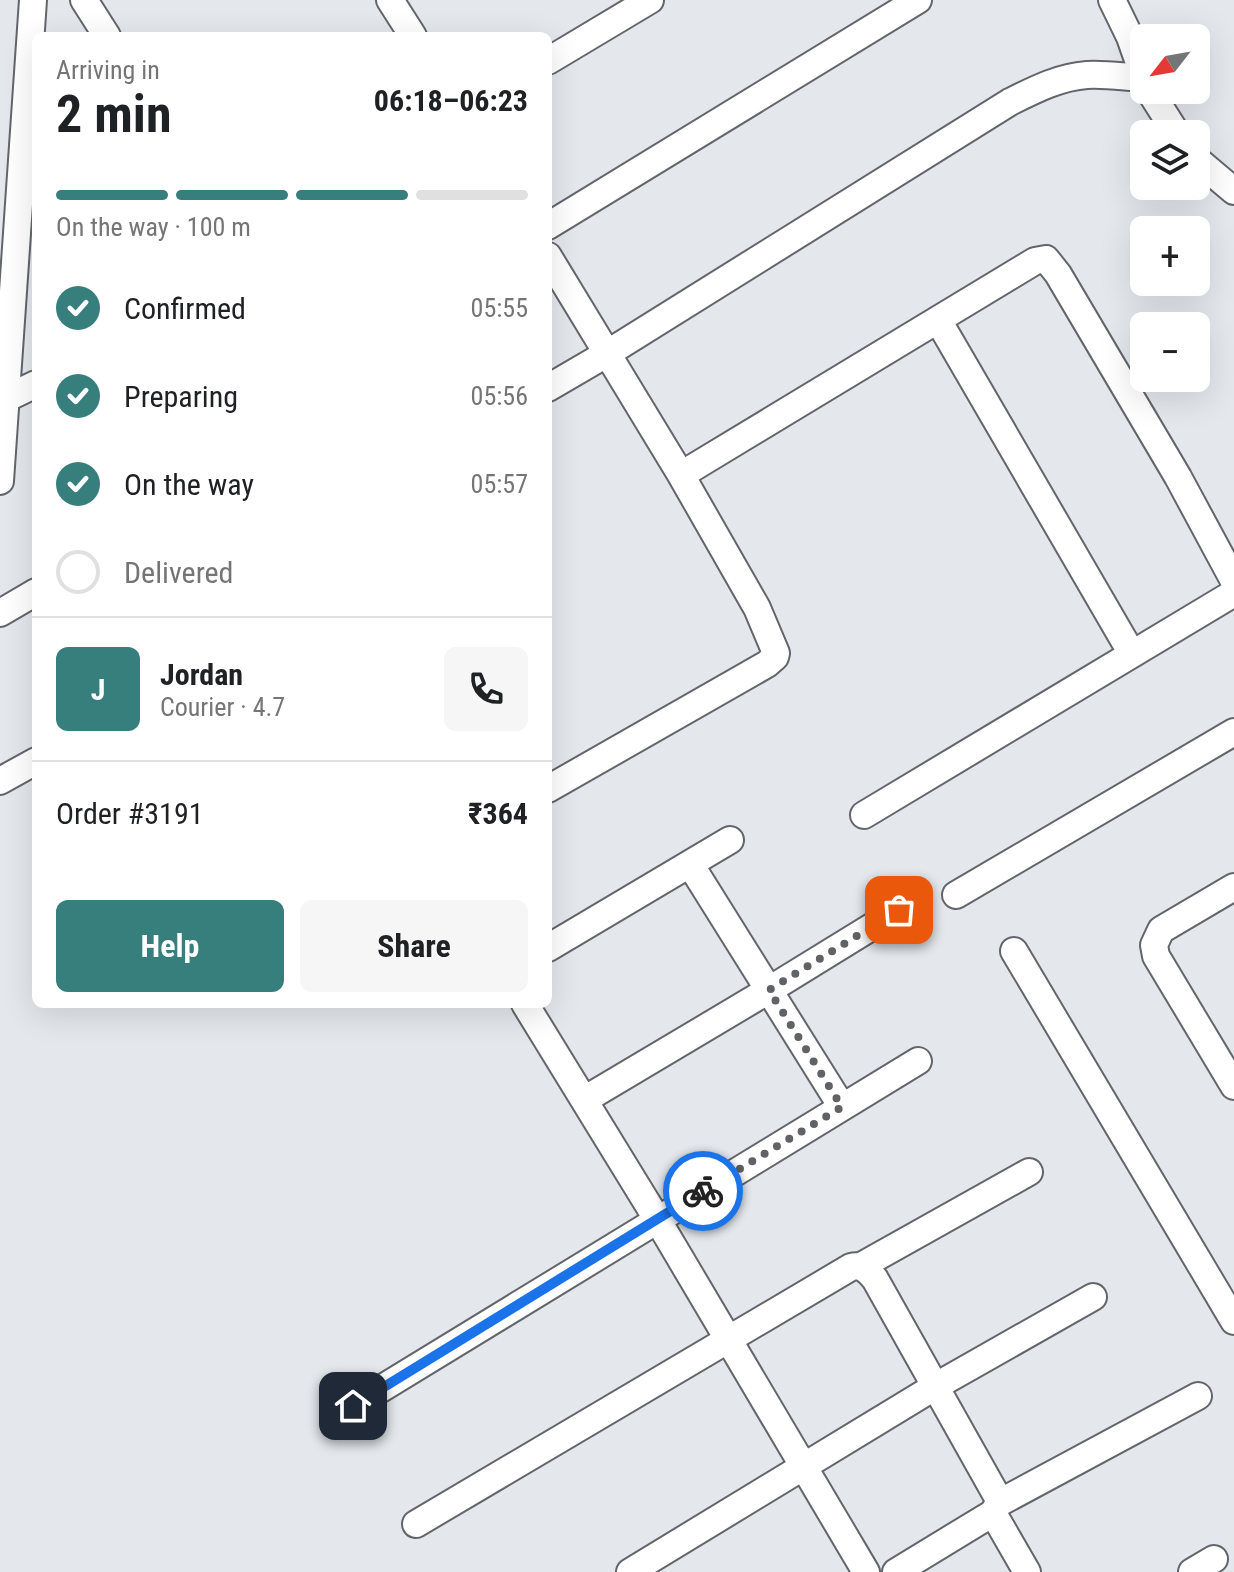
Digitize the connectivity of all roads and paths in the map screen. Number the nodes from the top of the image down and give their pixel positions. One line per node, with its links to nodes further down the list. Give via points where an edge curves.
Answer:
1 (33, 0): 12 (street)
2 (84, 0): 7 (street)
3 (390, 0): 8 (street)
4 (650, 0): 10 (street)
5 (918, 0): 16 (street)
6 (1112, 0): 9 (street)
7 (104, 32)
8 (410, 32)
9 (1130, 37)
10 (552, 59)
11 (1130, 77): 20 (street, via 1064,79 1010,102)
12 (23, 127): 13 (street); 19 (street)
13 (0, 141)
14 (1210, 171): 15 (street)
15 (1234, 191)
16 (552, 224)
17 (552, 262): 20 (street)
18 (938, 320): 25 (street); 27 (street, via 1035,261 1051,263); 31 (street)
19 (5, 337): 23 (street)
20 (608, 353): 22 (street); 25 (street)
21 (32, 386): 23 (street)
22 (552, 386)
23 (5, 399): 24 (street)
24 (0, 473): 26 (street)
25 (681, 475): 35 (street, via 757,608 775,657)
26 (0, 481)
27 (1234, 581)
28 (1234, 593): 31 (street)
29 (32, 594): 30 (street)
30 (0, 613)
31 (1132, 654): 36 (street)
32 (1234, 732): 40 (street)
33 (32, 763): 34 (street)
34 (0, 781)
35 (552, 787)
36 (864, 815)
37 (730, 840): 38 (street)
38 (690, 864): 42 (street); 44 (street)
39 (1234, 887): 47 (street, via 1161,930 1154,945)
40 (956, 895)
41 (899, 910): 44 (street)
42 (552, 946)
43 (1014, 951): 54 (street)
44 (769, 990): 48 (street); 49 (street)
45 (527, 1008): 48 (street)
46 (918, 1061): 49 (street)
47 (1234, 1086)
48 (584, 1100): 51 (street)
49 (842, 1107): 51 (street)
50 (1029, 1172): 52 (street)
51 (657, 1219): 55 (street); 58 (street)
52 (861, 1266): 55 (street, via 851,1267); 56 (street, via 875,1279)
53 (1093, 1297): 56 (street)
54 (1234, 1321)
55 (728, 1341): 59 (street); 61 (street)
56 (936, 1386): 59 (street); 60 (street, via 997,1493)
57 (1198, 1396): 60 (street)
58 (353, 1406)
59 (803, 1466): 62 (street); 63 (street)
60 (996, 1508): 64 (street); 65 (street)
61 (416, 1524)
62 (630, 1572)
63 (866, 1572)
64 (896, 1572)
65 (1027, 1572)

